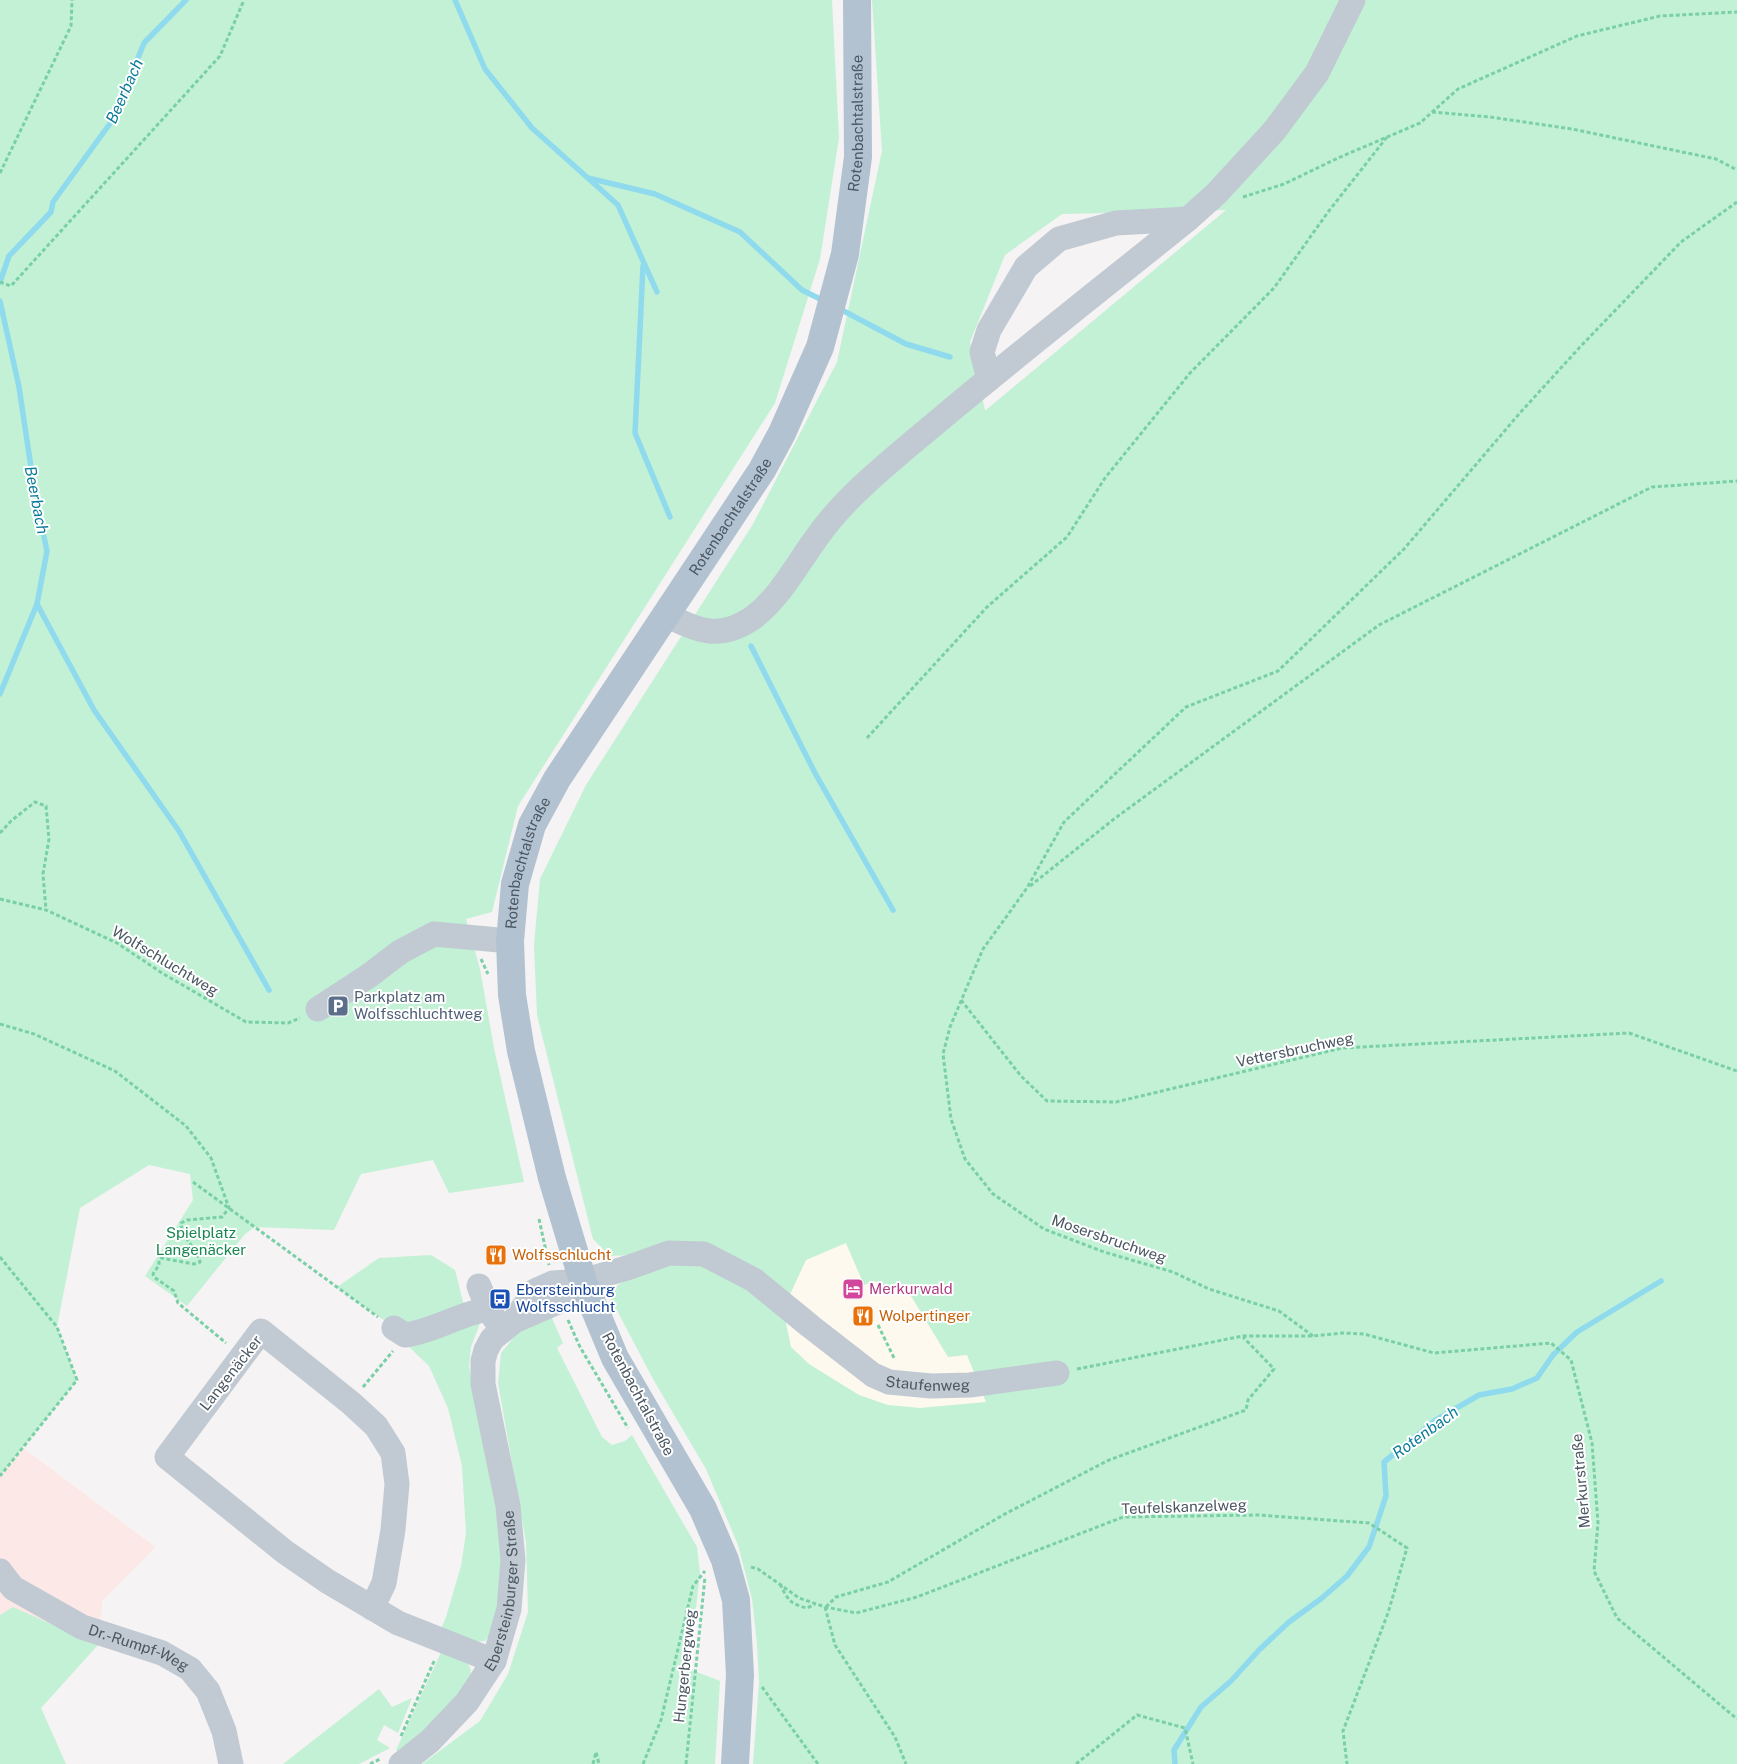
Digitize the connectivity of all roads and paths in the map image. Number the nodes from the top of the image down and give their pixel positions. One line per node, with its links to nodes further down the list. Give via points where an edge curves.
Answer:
1 (72, 0): 9 (path, via 71,26)
2 (244, 0): 13 (path, via 220,56 11,286)
3 (857, 0): 16 (main road, Rotenbachtalstraße, via 858,157 845,254 820,347 762,470)
4 (1353, 0): 10 (street, via 1317,73 1274,131)
5 (1737, 12): 6 (path, via 1660,16 1577,36 1458,89)
6 (1432, 112): 7 (path, via 1420,123); 8 (path, via 1572,129 1716,159)
7 (1387, 137): 10 (path, via 1284,184 1241,198); 17 (path, via 1274,288 1190,373 1105,478 1066,538 987,607)
8 (1737, 170)
9 (0, 173)
10 (1216, 194): 12 (street)
11 (1737, 202): 19 (path, via 1681,242 1531,401 1404,550 1278,671 1186,707 1064,822)
12 (1188, 219): 14 (street); 14 (street, via 1116,223 1059,239 1026,267 989,330 982,352)
13 (0, 282)
14 (989, 378): 16 (street, via 868,480 840,508 775,597 754,617 734,628 715,632 694,628)
15 (1737, 481): 19 (path, via 1652,487 1378,625 1114,819)
16 (666, 615): 22 (main road, Rotenbachtalstraße, via 557,779 532,825 515,884)
17 (867, 738)
18 (0, 833): 21 (path, via 35,802 46,806 49,839 44,874)
19 (1027, 888): 23 (path, Mosersbruchweg, via 982,949)
20 (0, 898): 21 (path, Wolfschluchtweg)
21 (46, 910): 24 (path, Wolfschluchtweg, via 117,943 246,1022 288,1023)
22 (510, 941): 24 (street, via 434,934 400,952); 30 (main road, Rotenbachtalstraße, via 512,995 521,1051 552,1178)
23 (961, 1000): 26 (path, Vettersbruchweg, via 1021,1076 1047,1101 1116,1102 1342,1048 1629,1033); 36 (path, Mosersbruchweg, via 943,1054 951,1119 965,1159 993,1194 1044,1229 1279,1311)
24 (318, 1009)
25 (0, 1024): 28 (path, via 34,1034 115,1070 186,1126 211,1158)
26 (1737, 1071)
27 (193, 1182): 28 (path)
28 (229, 1208): 34 (path); 37 (path, via 222,1217 181,1223 181,1230 200,1262 194,1264 162,1258 158,1260 159,1265 153,1274 174,1291 178,1303)
29 (0, 1257): 42 (path, via 57,1327 77,1380)
30 (582, 1281): 31 (street, Ebersteinburger Straße); 33 (street, Ebersteinburger Straße, via 553,1283 535,1291); 39 (street, Staufenweg, via 669,1253 704,1254 754,1280 873,1375); 43 (main road, Rotenbachtalstraße, via 615,1358 703,1509)
31 (560, 1301): 33 (street, Ebersteinburger Straße); 41 (path, via 580,1348)
32 (878, 1325): 39 (path, via 899,1370)
33 (508, 1326): 34 (street, via 483,1298 471,1312 418,1334); 50 (street, Ebersteinburger Straße, via 492,1339 486,1350 482,1373 508,1506 513,1560 509,1609)
34 (400, 1332): 40 (path)
35 (1243, 1336): 36 (path); 38 (path); 47 (path, via 1274,1369 1248,1400 1246,1410 1109,1460 888,1582 836,1597)
36 (1313, 1336): 52 (path, Merkurstraße, via 1364,1334 1434,1353 1551,1343 1571,1360 1592,1443 1598,1523 1594,1572 1617,1618)
37 (242, 1356): 40 (street, Langenäcker, via 261,1331); 48 (street, Langenäcker, via 167,1457 285,1552)
38 (1057, 1373): 39 (street, Staufenweg, via 970,1385)
39 (898, 1384)
40 (351, 1403): 48 (street, Langenäcker, via 376,1426 393,1453 396,1484 393,1530 384,1583)
41 (619, 1414)
42 (0, 1476)
43 (715, 1565): 45 (path, Teufelskanzelweg, via 758,1570); 51 (main road, Rotenbachtalstraße, via 736,1600); 57 (path, via 692,1586 661,1720); 58 (path, Hungerbergweg)
44 (0, 1571): 54 (street, Dr.-Rumpf-Weg, via 13,1588 82,1627 162,1653 190,1669 208,1691 224,1731)
45 (780, 1584): 46 (path, Teufelskanzelweg, via 799,1598); 46 (path, via 787,1599 795,1605 807,1608)
46 (815, 1604): 47 (path, Teufelskanzelweg)
47 (825, 1607): 61 (path, via 836,1645 895,1736); 64 (path, Teufelskanzelweg, via 856,1613 917,1597 1123,1517 1258,1515 1368,1523 1407,1548 1388,1613 1343,1731)
48 (372, 1608): 49 (street, Langenäcker, via 398,1623)
49 (444, 1641): 50 (street, Langenäcker); 53 (path)
50 (494, 1661): 53 (street, Ebersteinburger Straße, via 467,1702 430,1741)
51 (740, 1675): 59 (main road, Rotenbachtalstraße); 60 (path, via 759,1682)
52 (1737, 1720)
53 (399, 1753)
54 (231, 1764)
55 (593, 1764): 56 (path, via 596,1752)
56 (600, 1764)
57 (643, 1764)
58 (686, 1764)
59 (735, 1764)
60 (818, 1764)
61 (906, 1764)
62 (1076, 1764): 63 (path, via 1136,1715 1185,1728)
63 (1193, 1764)
64 (1347, 1764)

